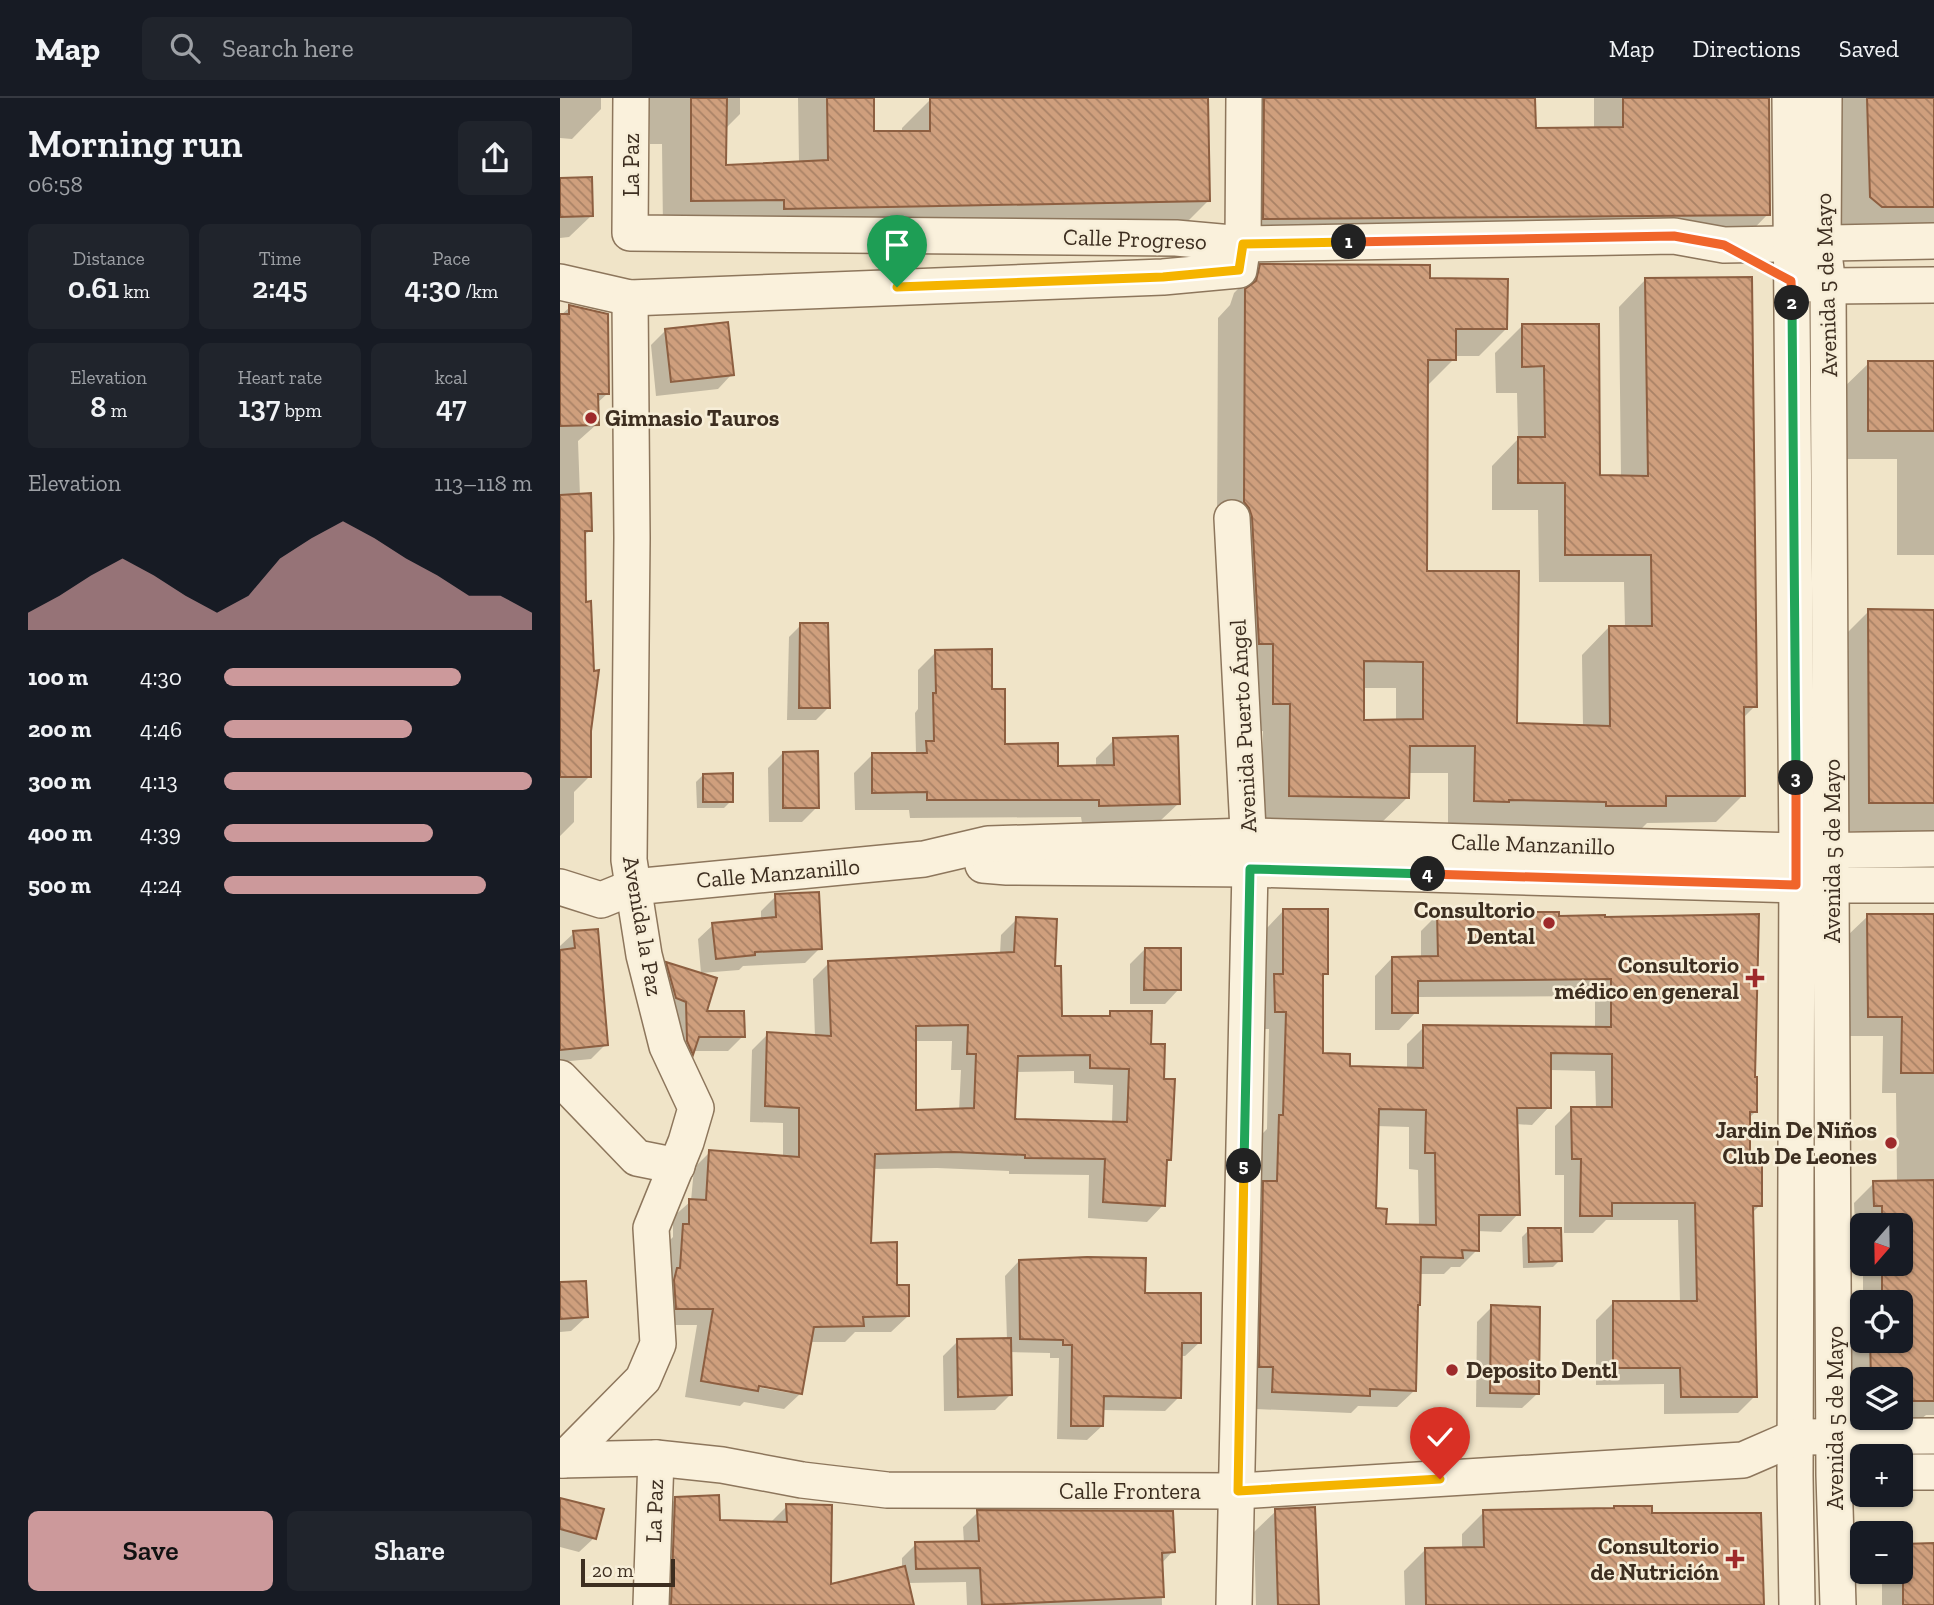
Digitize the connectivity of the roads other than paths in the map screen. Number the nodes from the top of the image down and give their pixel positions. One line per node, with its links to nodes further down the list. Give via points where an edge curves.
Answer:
1 (631, 98): 5 (street, La Paz)
2 (1244, 98): 9 (street)
3 (1790, 98): 7 (street, Avenida 5 de Mayo)
4 (1824, 98): 7 (street, Avenida 5 de Mayo)
5 (630, 233): 9 (street, Calle Progreso, via 1176,239)
6 (1934, 241): 7 (street, Calle Progreso)
7 (1807, 244): 8 (street, Calle Progreso); 10 (street, Avenida 5 de Mayo); 13 (street, Avenida 5 de Mayo)
8 (1724, 245): 9 (street, Calle Progreso, via 1674,236); 10 (street, Calle Progreso)
9 (1241, 257): 14 (street, Calle Progreso, via 1163,277)
10 (1791, 281): 13 (street, Calle Progreso); 18 (street, Avenida 5 de Mayo)
11 (560, 282): 14 (street, Calle Progreso)
12 (1934, 285): 13 (street, Calle Progreso)
13 (1828, 286): 17 (street, Avenida 5 de Mayo)
14 (630, 298): 24 (street, Avenida la Paz, via 629,860)
15 (1232, 518): 19 (street, Avenida Puerto Ángel)
16 (1934, 849): 17 (street, Calle Manzanillo)
17 (1832, 850): 18 (street, Calle Manzanillo); 21 (street, Avenida 5 de Mayo)
18 (1797, 851): 19 (street, Calle Manzanillo); 20 (street, Avenida 5 de Mayo)
19 (1249, 853): 20 (street, Calle Manzanillo); 24 (street, Calle Manzanillo, via 988,844 924,859); 37 (street, Avenida Puerto Ángel)
20 (1796, 885): 21 (street, Calle Manzanillo); 28 (street, Avenida 5 de Mayo)
21 (1833, 885): 22 (street, Calle Manzanillo); 29 (street, Avenida 5 de Mayo)
22 (1934, 885)
23 (560, 887): 24 (street, Calle Manzanillo, via 601,900)
24 (633, 887): 26 (street, Avenida la Paz, via 667,1046 696,1108)
25 (560, 1078): 26 (street, via 637,1158)
26 (677, 1166): 31 (street, Avenida la Paz, via 651,1228 658,1344 643,1379)
27 (1934, 1436): 29 (street, Calle Frontera)
28 (1796, 1437): 29 (street, Calle Frontera); 32 (street, Calle Frontera); 36 (street, Avenida 5 de Mayo)
29 (1834, 1438): 35 (street, Avenida 5 de Mayo)
30 (656, 1458): 31 (street, Calle Frontera); 37 (street, Calle Frontera, via 887,1490); 38 (street, La Paz)
31 (562, 1460)
32 (1743, 1460): 36 (street, Calle Frontera); 37 (street, Calle Frontera)
33 (1913, 1472): 34 (street)
34 (1934, 1472)
35 (1848, 1475): 36 (street, Calle Frontera); 41 (street, Avenida 5 de Mayo)
36 (1795, 1476): 40 (street, Avenida 5 de Mayo)
37 (1238, 1491): 39 (street, Avenida Puerto Ángel)
38 (651, 1605)
39 (1234, 1605)
40 (1797, 1605)
41 (1838, 1605)

